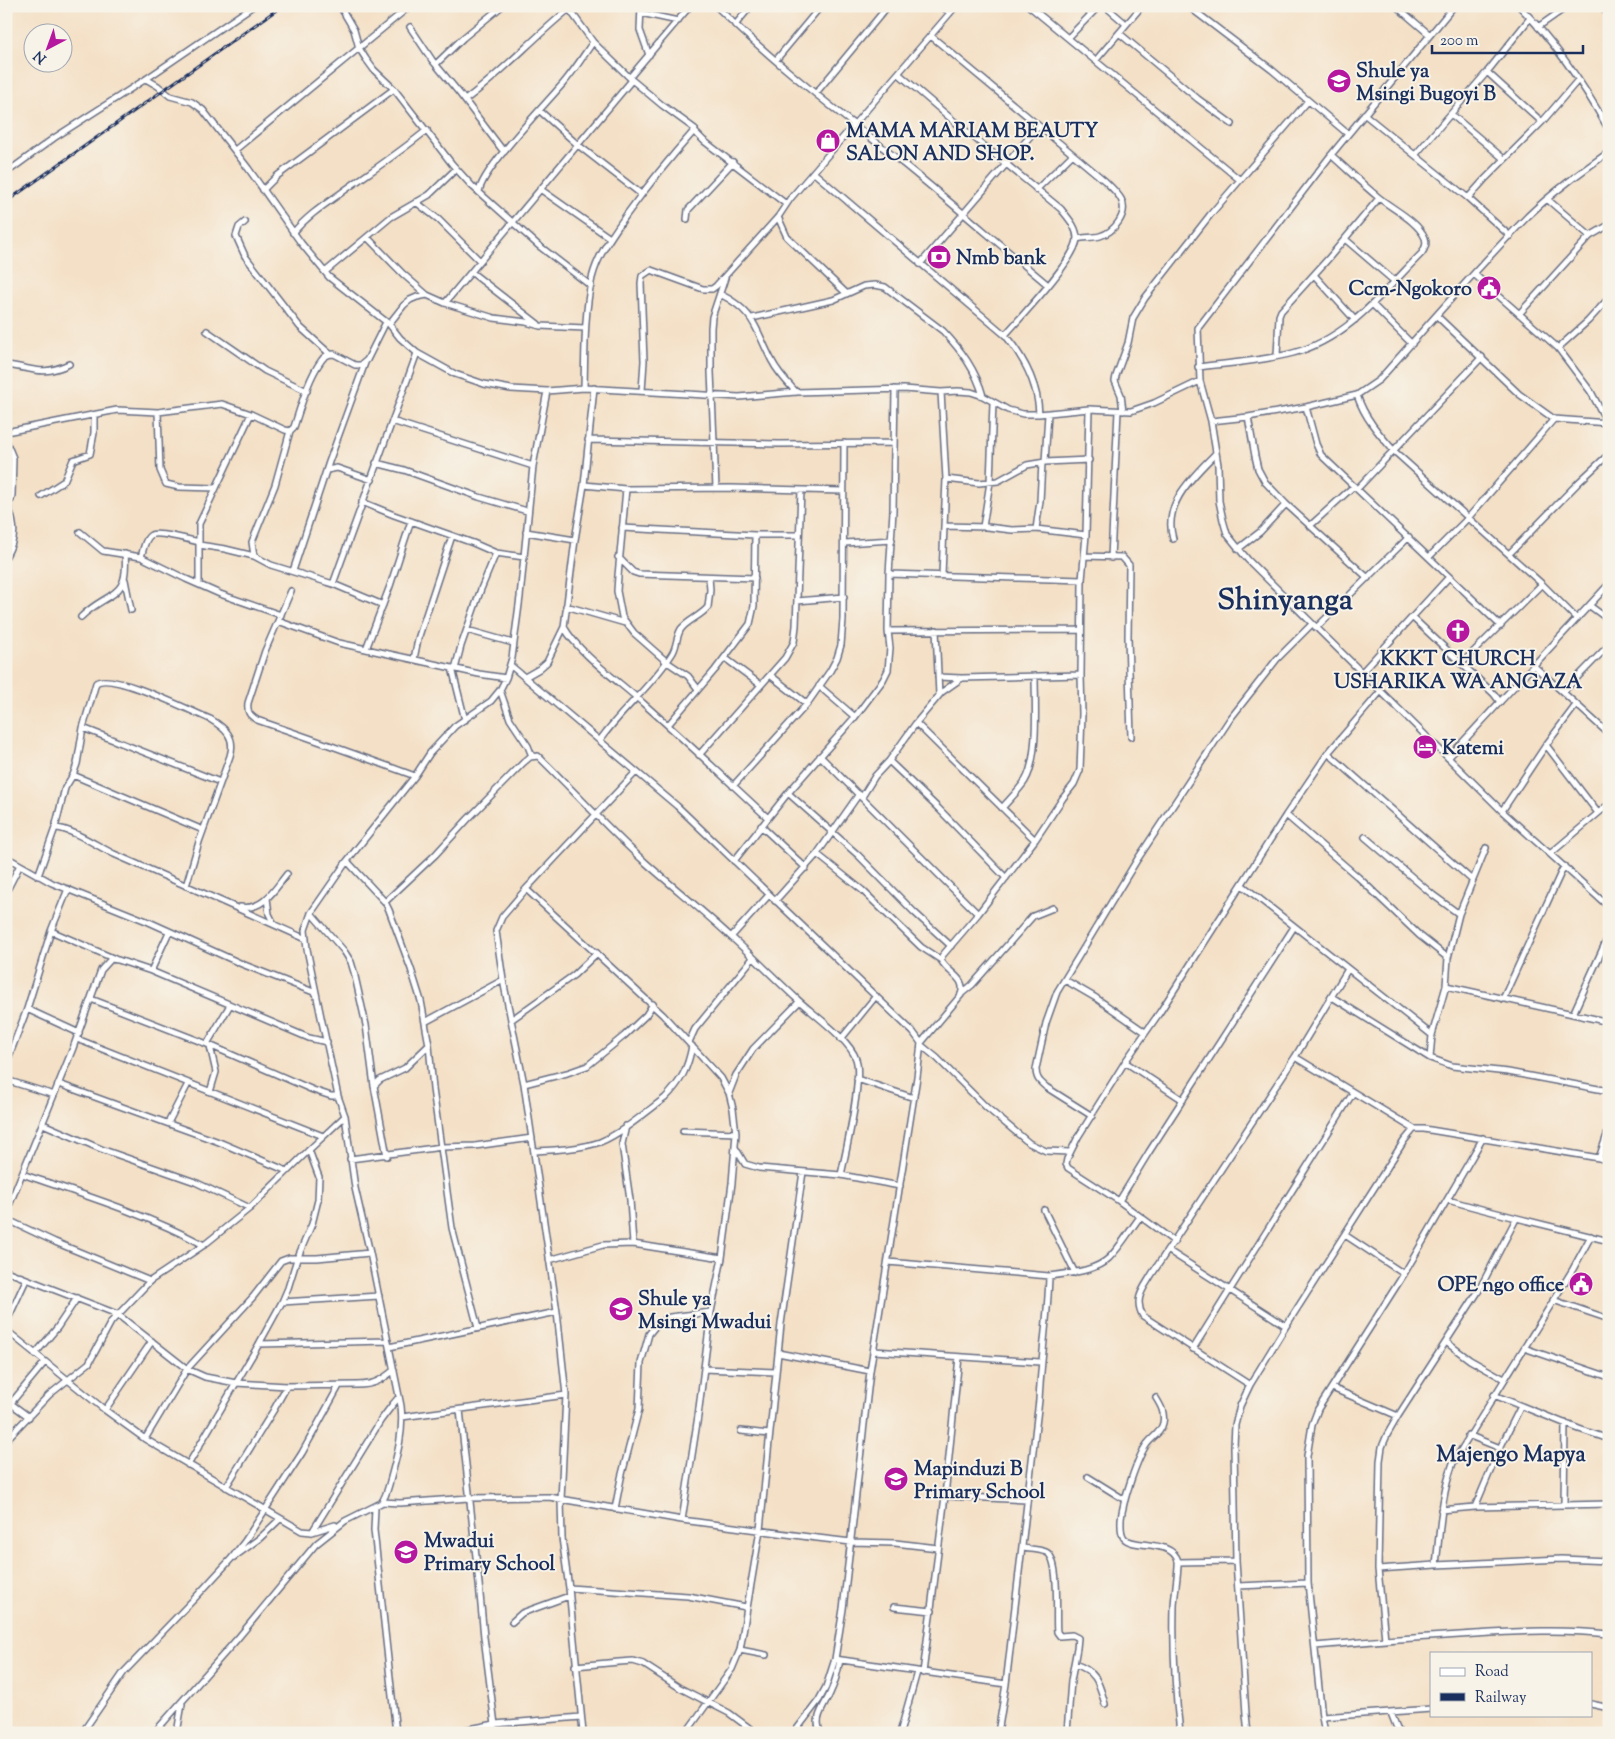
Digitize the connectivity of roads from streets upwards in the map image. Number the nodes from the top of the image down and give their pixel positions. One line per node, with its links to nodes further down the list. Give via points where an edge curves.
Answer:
1 (253, 6): 46 (street)
2 (340, 6): 39 (street, via 354,30)
3 (410, 6): 23 (street)
4 (502, 6): 43 (street)
5 (641, 6): 26 (street)
6 (690, 6): 29 (street)
7 (716, 6): 31 (street)
8 (751, 6): 31 (street)
9 (821, 6): 41 (street)
10 (888, 6): 50 (street)
11 (942, 6): 25 (street)
12 (956, 6): 25 (street)
13 (1029, 6): 37 (street)
14 (1099, 6): 37 (street)
15 (1105, 6): 30 (street)
16 (1142, 6): 30 (street)
17 (1396, 6): 35 (street)
18 (1454, 6): 35 (street)
19 (1519, 6): 28 (street)
20 (1568, 6): 32 (street)
21 (1602, 6): 27 (street)
22 (1189, 7): 52 (street)
23 (403, 8): 39 (street)
24 (568, 8): 38 (street); 51 (street)
25 (950, 13): 36 (street)
26 (641, 14): 29 (street); 40 (street, via 640,30)
27 (1609, 16)
28 (1530, 18): 32 (street); 44 (street)
29 (678, 21): 40 (street)
30 (1126, 24): 34 (street)
31 (735, 25): 41 (street)
32 (1538, 26): 48 (street)
33 (410, 27): 43 (street)
34 (1119, 33): 42 (street); 57 (street)
35 (1430, 34): 54 (street)
36 (931, 36): 45 (street); 59 (street)
37 (1068, 38): 42 (street)
38 (593, 42): 47 (street); 53 (street)
39 (359, 48): 49 (street, via 374,70); 65 (street)
40 (649, 56): 47 (street)
41 (776, 60): 50 (street)
42 (1096, 60): 77 (street)
43 (436, 64): 51 (street)
44 (1487, 72): 55 (street); 56 (street)
45 (899, 74): 58 (street); 73 (street)
46 (146, 79): 65 (street, via 173,98 198,105); 75 (street)
47 (631, 79): 62 (street); 64 (street)
48 (1578, 80): 56 (street); 61 (street)
49 (394, 89): 60 (street); 79 (street, via 277,176)
50 (816, 93): 58 (street)
51 (465, 100): 66 (street)
52 (1308, 101): 63 (street); 77 (street)
53 (540, 111): 64 (street); 66 (street)
54 (1364, 114): 63 (street); 68 (street)
55 (1451, 114): 68 (street); 71 (street)
56 (1542, 122): 71 (street)
57 (1232, 124)
58 (853, 125): 76 (street); 88 (street)
59 (1039, 126): 69 (street); 73 (street)
60 (426, 130): 74 (street); 94 (street, via 404,150 321,207)
61 (1609, 130)
62 (694, 131): 72 (street); 82 (street)
63 (1348, 134): 70 (street)
64 (578, 144): 78 (street); 82 (street)
65 (235, 150): 79 (street)
66 (504, 152): 81 (street, via 482,182)
67 (1609, 152): 85 (street)
68 (1416, 154): 84 (street)
69 (1072, 155): 80 (street); 99 (street, via 1115,191 1123,209 1119,222 1107,233)
70 (1331, 155): 83 (street); 135 (street, via 1203,320 1197,335)
71 (1504, 159): 84 (street)
72 (733, 162): 87 (street); 90 (street, via 688,210)
73 (1006, 164): 80 (street); 88 (street)
74 (456, 169): 81 (street); 86 (street, via 429,195)
75 (6, 172)
76 (813, 172): 87 (street); 102 (street)
77 (1240, 180): 151 (street, via 1145,298 1133,318 1115,381 1122,395)
78 (540, 189): 92 (street); 98 (street)
79 (263, 190): 94 (street)
80 (1036, 190): 99 (street, via 1061,209 1074,226)
81 (479, 192): 92 (street)
82 (641, 194): 98 (street)
83 (1379, 198): 100 (street); 108 (street, via 1404,216 1425,238 1426,246 1422,253)
84 (1468, 198): 95 (street)
85 (1548, 199): 95 (street); 96 (street)
86 (416, 202): 97 (street); 101 (street)
87 (786, 204): 89 (street)
88 (963, 214): 102 (street); 109 (street)
89 (778, 217): 107 (street); 111 (street, via 787,237)
90 (687, 219)
91 (245, 222): 129 (street, via 236,236 245,256 300,327)
92 (513, 222): 101 (street); 110 (street)
93 (1609, 225): 96 (street)
94 (293, 233): 103 (street)
95 (1510, 236): 105 (street)
96 (1590, 236): 117 (street)
97 (367, 237): 103 (street); 113 (street)
98 (610, 238): 110 (street, via 599,257)
99 (1077, 239): 109 (street, via 1073,252)
100 (1345, 239): 106 (street); 108 (street)
101 (480, 261): 104 (street)
102 (920, 264): 125 (street)
103 (324, 272): 121 (street)
104 (471, 272): 115 (street); 122 (street)
105 (1474, 274): 117 (street); 118 (street)
106 (1314, 275): 120 (street); 130 (street, via 1281,311)
107 (726, 277): 112 (street); 142 (street, via 712,289 704,289 656,270 642,276)
108 (1394, 281): 116 (street)
109 (1048, 284): 125 (street)
110 (591, 286): 123 (street)
111 (846, 293): 119 (street, via 833,300); 146 (street, via 875,285 892,291 950,338 973,370)
112 (720, 294): 119 (street, via 743,308); 147 (street, via 711,328)
113 (427, 295): 115 (street); 121 (street, via 410,300)
114 (1609, 298): 127 (street)
115 (445, 303): 122 (street, via 494,318)
116 (1373, 305): 120 (street); 126 (street)
117 (1519, 314): 127 (street)
118 (1437, 316): 126 (street); 131 (street)
119 (752, 318): 143 (street, via 772,362)
120 (1355, 320): 130 (street, via 1322,342)
121 (388, 323): 128 (street); 132 (street)
122 (540, 326): 123 (street)
123 (585, 328): 137 (street)
124 (207, 331): 141 (street, via 265,371)
125 (1005, 336): 154 (street, via 1032,377)
126 (1412, 344): 145 (street, via 1379,380)
127 (1558, 348): 161 (street, via 1591,392)
128 (417, 353): 140 (street, via 455,374 484,384); 159 (street)
129 (330, 354): 132 (street, via 355,364); 141 (street, via 320,361)
130 (1277, 356): 135 (street)
131 (1482, 357): 158 (street, via 1519,394); 169 (street)
132 (365, 362): 176 (street)
133 (69, 364): 134 (street, via 46,372)
134 (6, 366)
135 (1198, 367): 136 (street)
136 (1200, 381): 151 (street, via 1154,403); 160 (street)
137 (584, 388): 138 (street); 140 (street)
138 (594, 388): 142 (street); 164 (street)
139 (895, 389): 143 (street); 144 (street); 168 (street)
140 (547, 390): 175 (street)
141 (307, 391): 162 (street)
142 (642, 391): 147 (street)
143 (796, 392): 147 (street, via 740,398)
144 (941, 392): 146 (street, via 964,391); 177 (street)
145 (1357, 395): 149 (street); 169 (street, via 1377,432)
146 (983, 396): 148 (street)
147 (712, 397): 166 (street)
148 (993, 403): 154 (street, via 1024,414); 179 (street)
149 (1306, 407): 157 (street); 181 (street, via 1322,456)
150 (1089, 409): 151 (street); 155 (street); 172 (street)
151 (1121, 411): 221 (street)
152 (158, 412): 153 (street, via 222,404); 156 (street, via 117,410); 182 (street, via 160,470 166,484)
153 (252, 414): 162 (street); 182 (street)
154 (1039, 414): 155 (street)
155 (1048, 414): 173 (street)
156 (94, 415): 163 (street); 187 (street, via 90,454 73,460 64,481)
157 (1248, 417): 160 (street); 189 (street, via 1258,469 1265,482)
158 (1554, 419): 161 (street); 192 (street)
159 (392, 421): 174 (street); 175 (street)
160 (1210, 421): 170 (street)
161 (1608, 423)
162 (290, 430): 216 (street, via 275,485 252,542)
163 (6, 432)
164 (588, 440): 166 (street); 180 (street)
165 (6, 441): 190 (street, via 13,458 12,495)
166 (714, 442): 167 (street); 183 (street)
167 (844, 443): 168 (street); 186 (street)
168 (893, 443): 208 (street)
169 (1394, 450): 181 (street); 192 (street)
170 (1216, 453): 206 (street, via 1183,490 1175,504 1170,528); 211 (street, via 1223,520)
171 (1609, 454): 214 (street)
172 (1089, 460): 173 (street); 204 (street)
173 (1043, 462): 179 (street, via 1027,465); 198 (street)
174 (376, 463): 178 (street); 191 (street)
175 (533, 466): 191 (street)
176 (327, 470): 178 (street, via 338,468); 223 (street)
177 (946, 479): 179 (street); 195 (street)
178 (372, 480): 188 (street)
179 (990, 482): 196 (street)
180 (584, 484): 184 (street); 207 (street)
181 (1355, 487): 194 (street); 205 (street)
182 (216, 488): 210 (street, via 199,524)
183 (716, 488): 184 (street); 185 (street)
184 (626, 489): 197 (street)
185 (801, 490): 186 (street); 203 (street)
186 (843, 491): 209 (street)
187 (41, 496)
188 (362, 502): 193 (street); 233 (street)
189 (1286, 504): 194 (street); 211 (street, via 1260,532)
190 (7, 506): 215 (street, via 14,539)
191 (527, 511): 200 (street)
192 (1468, 518): 214 (street); 222 (street)
193 (410, 521): 202 (street); 239 (street)
194 (1311, 525): 229 (street)
195 (944, 526): 196 (street); 225 (street)
196 (983, 527): 198 (street)
197 (622, 528): 201 (street); 220 (street)
198 (1036, 529): 204 (street)
199 (80, 532): 213 (street, via 103,551)
200 (526, 532): 207 (street); 219 (street)
201 (755, 535): 203 (street); 228 (street)
202 (452, 536): 212 (street); 261 (street)
203 (800, 536): 238 (street)
204 (1086, 536): 217 (street)
205 (1409, 537): 222 (street); 229 (street)
206 (1173, 539)
207 (575, 540): 240 (street)
208 (892, 540): 209 (street); 224 (street)
209 (845, 543): 237 (street)
210 (199, 544): 216 (street); 218 (street, via 153,534); 232 (street)
211 (1238, 549): 250 (street)
212 (496, 553): 219 (street); 253 (street)
213 (125, 554): 218 (street); 230 (street)
214 (1508, 554): 234 (street)
215 (6, 556)
216 (254, 556): 223 (street)
217 (1084, 556): 221 (street); 231 (street)
218 (141, 557): 232 (street)
219 (524, 557): 257 (street)
220 (618, 558): 226 (street, via 639,574); 249 (street, via 618,598)
221 (1111, 558): 292 (street, via 1122,557 1129,566)
222 (1429, 558): 227 (street)
223 (293, 571): 233 (street)
224 (888, 574): 225 (street); 256 (street)
225 (942, 575): 231 (street)
226 (709, 577): 228 (street); 262 (street, via 708,607 682,629)
227 (1449, 577): 245 (street); 251 (street)
228 (755, 578): 260 (street, via 753,618)
229 (1368, 578): 250 (street)
230 (125, 580): 242 (street); 244 (street, via 111,597 94,605)
231 (1082, 580): 255 (street)
232 (198, 584): 243 (street)
233 (333, 584): 239 (street)
234 (1542, 584): 246 (street); 251 (street)
235 (1609, 584): 241 (street)
236 (291, 591): 243 (street)
237 (844, 597): 238 (street); 276 (street, via 837,658)
238 (797, 601): 268 (street, via 794,642)
239 (383, 605): 259 (street)
240 (566, 606): 249 (street); 252 (street)
241 (1590, 606): 246 (street); 247 (street)
242 (131, 610)
243 (281, 615): 248 (street)
244 (81, 617)
245 (1412, 618): 263 (street); 267 (street)
246 (1577, 619): 264 (street)
247 (1609, 620)
248 (278, 621): 259 (street); 303 (street, via 248,703 250,715)
249 (626, 623): 262 (street)
250 (1314, 626): 267 (street); 365 (street, via 1277,659 1230,719 1137,860)
251 (1500, 626): 263 (street)
252 (564, 627): 271 (street, via 547,662); 282 (street, via 594,661)
253 (467, 630): 257 (street); 266 (street)
254 (936, 630): 255 (street); 256 (street); 272 (street)
255 (1081, 630): 269 (street)
256 (888, 631): 286 (street, via 888,670)
257 (513, 643): 265 (street)
258 (1609, 645): 280 (street)
259 (366, 649): 261 (street)
260 (725, 658): 275 (street); 277 (street)
261 (414, 659): 266 (street)
262 (667, 662): 277 (street, via 688,676); 282 (street)
263 (1461, 664): 283 (street)
264 (1534, 665): 280 (street); 283 (street)
265 (510, 666): 271 (street); 273 (street)
266 (454, 668): 273 (street); 287 (street)
267 (1362, 672): 279 (street)
268 (770, 675): 275 (street); 284 (street)
269 (1081, 675): 270 (street); 320 (street, via 1080,770 1074,784)
270 (1034, 676): 274 (street); 309 (street, via 1036,718 1030,770)
271 (525, 677): 293 (street)
272 (938, 677): 274 (street); 281 (street)
273 (506, 678): 278 (street)
274 (962, 678): 281 (street)
275 (761, 685): 296 (street)
276 (819, 686): 284 (street); 286 (street)
277 (698, 689): 289 (street)
278 (500, 690): 287 (street); 297 (street, via 510,719)
279 (1381, 691): 295 (street); 299 (street)
280 (1563, 692): 285 (street)
281 (939, 695): 288 (street)
282 (638, 698): 289 (street); 293 (street)
283 (1500, 702): 299 (street)
284 (807, 704): 305 (street)
285 (1576, 705): 291 (street); 294 (street)
286 (855, 717): 298 (street)
287 (465, 720): 303 (street, via 444,737)
288 (916, 723): 300 (street); 309 (street)
289 (668, 725): 296 (street)
290 (82, 728): 302 (street); 304 (street); 304 (street, via 98,681 140,689 210,719 228,733 232,749)
291 (1609, 734)
292 (1131, 737)
293 (600, 740): 301 (street)
294 (1546, 745): 310 (street); 311 (street)
295 (1328, 753): 313 (street); 333 (street)
296 (700, 755): 305 (street)
297 (532, 756): 312 (street, via 538,756); 342 (street, via 413,878)
298 (820, 756): 306 (street); 307 (street)
299 (1448, 758): 310 (street)
300 (889, 761): 307 (street); 332 (street)
301 (636, 772): 312 (street); 326 (street)
302 (73, 775): 316 (street, via 65,788); 317 (street)
303 (415, 776): 325 (street)
304 (220, 782): 317 (street)
305 (733, 786): 314 (street)
306 (788, 793): 314 (street); 318 (street)
307 (861, 795): 318 (street); 347 (street)
308 (1609, 804): 311 (street)
309 (1002, 808): 320 (street)
310 (1502, 811): 323 (street)
311 (1598, 813): 323 (street)
312 (596, 815): 337 (street); 354 (street)
313 (1286, 815): 334 (street); 359 (street)
314 (768, 818): 315 (street)
315 (761, 826): 326 (street); 329 (street)
316 (55, 828): 331 (street); 335 (street, via 68,830)
317 (203, 830): 335 (street)
318 (832, 831): 322 (street); 356 (street)
319 (1365, 837): 348 (street)
320 (1035, 840): 332 (street)
321 (1486, 848): 333 (street)
322 (817, 854): 329 (street); 361 (street, via 862,890 921,947)
323 (1550, 854): 328 (street)
324 (6, 857): 327 (street)
325 (347, 861): 342 (street); 346 (street)
326 (734, 861): 339 (street)
327 (20, 866): 331 (street); 338 (street)
328 (1564, 866): 344 (street); 372 (street)
329 (806, 868): 341 (street)
330 (287, 874): 340 (street)
331 (38, 876): 336 (street)
332 (1006, 878): 347 (street)
333 (1472, 880): 348 (street)
334 (1242, 885): 350 (street); 381 (street)
335 (186, 886): 343 (street)
336 (68, 889): 351 (street); 352 (street)
337 (526, 889): 357 (street); 364 (street, via 502,918 496,931)
338 (6, 892)
339 (768, 895): 341 (street); 354 (street)
340 (267, 898): 343 (street, via 250,909); 349 (street)
341 (775, 901): 369 (street)
342 (385, 902): 379 (street, via 411,969)
343 (230, 905): 349 (street)
344 (1609, 907)
345 (1052, 908): 368 (street, via 1033,916)
346 (311, 913): 355 (street, via 305,930); 400 (street, via 351,962 366,1025)
347 (978, 914): 356 (street)
348 (1459, 914): 359 (street)
349 (274, 925): 355 (street)
350 (1294, 926): 362 (street); 408 (street)
351 (51, 931): 360 (street); 376 (street)
352 (169, 932): 363 (street); 367 (street)
353 (1609, 935): 377 (street)
354 (731, 937): 358 (street)
355 (306, 939): 367 (street)
356 (951, 946): 361 (street)
357 (597, 954): 374 (street); 378 (street, via 574,976)
358 (753, 958): 373 (street); 387 (street, via 695,1029)
359 (1448, 958): 366 (street)
360 (115, 959): 363 (street); 371 (street, via 103,967)
361 (941, 960): 368 (street, via 962,983)
362 (1348, 969): 370 (street); 383 (street)
363 (151, 971): 375 (street)
364 (504, 980): 378 (street); 379 (street)
365 (1065, 980): 381 (street); 410 (street, via 1046,1023 1036,1076 1039,1082)
366 (1446, 986): 372 (street); 383 (street)
367 (316, 993): 386 (street)
368 (961, 995): 388 (street)
369 (876, 996): 384 (street); 388 (street)
370 (1332, 997): 391 (street); 392 (street)
371 (91, 999): 382 (street); 389 (street)
372 (1503, 999): 377 (street)
373 (799, 1002): 384 (street); 403 (street, via 753,1049)
374 (653, 1004): 387 (street); 399 (street, via 624,1036 587,1066)
375 (230, 1005): 386 (street, via 309,1038); 389 (street)
376 (26, 1009): 382 (street); 394 (street)
377 (1573, 1014): 380 (street)
378 (511, 1020): 399 (street)
379 (425, 1022): 390 (street)
380 (1609, 1022)
381 (1145, 1032): 393 (street)
382 (79, 1033): 385 (street)
383 (1432, 1035): 392 (street)
384 (841, 1039): 395 (street, via 857,1060)
385 (76, 1040): 397 (street); 398 (street)
386 (327, 1042): 406 (street)
387 (690, 1044): 403 (street, via 721,1078); 413 (street, via 686,1071 678,1085)
388 (921, 1044): 407 (street); 425 (street, via 986,1107 1029,1143 1046,1151)
389 (209, 1045): 402 (street, via 216,1072); 406 (street, via 313,1090)
390 (429, 1045): 400 (street, via 405,1068); 421 (street)
391 (1294, 1057): 404 (street); 448 (street)
392 (1430, 1058): 401 (street, via 1452,1066 1508,1072)
393 (1125, 1062): 408 (street); 410 (street)
394 (6, 1064)
395 (857, 1079): 407 (street); 433 (street)
396 (6, 1080): 405 (street)
397 (59, 1084): 405 (street); 411 (street)
398 (188, 1084): 402 (street); 411 (street)
399 (524, 1084): 419 (street)
400 (374, 1086): 426 (street)
401 (1609, 1091)
402 (210, 1092): 418 (street)
403 (729, 1093): 417 (street)
404 (1353, 1093): 414 (street); 463 (street)
405 (54, 1095): 412 (street)
406 (338, 1096): 409 (street)
407 (914, 1098): 434 (street)
408 (1183, 1100): 438 (street)
409 (345, 1116): 418 (street); 428 (street)
410 (1092, 1116): 425 (street)
411 (168, 1123): 430 (street)
412 (43, 1124): 432 (street); 439 (street, via 101,1149 195,1182)
413 (626, 1126): 424 (street, via 593,1144); 449 (street, via 622,1144)
414 (1414, 1129): 420 (street); 445 (street)
415 (1609, 1129): 427 (street)
416 (683, 1131): 417 (street)
417 (736, 1132): 422 (street)
418 (323, 1136): 423 (street)
419 (532, 1138): 421 (street); 424 (street)
420 (1483, 1138): 427 (street); 437 (street)
421 (442, 1147): 426 (street); 474 (street, via 452,1228)
422 (736, 1149): 431 (street, via 745,1164); 453 (street)
423 (308, 1150): 430 (street); 454 (street, via 319,1178 319,1194 312,1224)
424 (534, 1151): 455 (street)
425 (1070, 1152): 438 (street, via 1068,1168)
426 (386, 1156): 428 (street)
427 (1599, 1158): 429 (street)
428 (350, 1159): 452 (street)
429 (1609, 1160)
430 (287, 1171): 439 (street)
431 (803, 1172): 433 (street); 484 (street)
432 (22, 1174): 436 (street); 450 (street, via 174,1228)
433 (841, 1175): 434 (street)
434 (900, 1186): 456 (street)
435 (6, 1193): 436 (street)
436 (13, 1197): 441 (street)
437 (1448, 1200): 444 (street); 459 (street)
438 (1119, 1201): 442 (street)
439 (250, 1208): 450 (street)
440 (1044, 1210): 458 (street)
441 (6, 1213)
442 (1140, 1217): 448 (street); 458 (street, via 1110,1257)
443 (6, 1219): 462 (street)
444 (1516, 1219): 446 (street); 477 (street, via 1478,1292)
445 (1345, 1235): 459 (street); 473 (street)
446 (1591, 1236): 447 (street); 466 (street)
447 (1609, 1241)
448 (1175, 1242): 451 (street)
449 (633, 1244): 453 (street); 455 (street, via 603,1245)
450 (204, 1245): 462 (street)
451 (1169, 1251): 463 (street); 481 (street, via 1141,1292 1138,1308 1143,1316)
452 (370, 1253): 454 (street); 464 (street)
453 (722, 1258): 469 (street)
454 (297, 1259): 467 (street); 488 (street, via 282,1262)
455 (548, 1260): 468 (street)
456 (888, 1262): 460 (street); 482 (street)
457 (6, 1271): 461 (street)
458 (1075, 1273): 460 (street)
459 (1404, 1274): 500 (street)
460 (1050, 1276): 487 (street)
461 (26, 1280): 465 (street); 472 (street)
462 (150, 1281): 470 (street)
463 (1229, 1290): 473 (street); 481 (street)
464 (379, 1296): 467 (street); 479 (street)
465 (77, 1298): 470 (street); 483 (street)
466 (1553, 1300): 471 (street); 480 (street)
467 (282, 1302): 478 (street)
468 (557, 1312): 474 (street); 502 (street)
469 (711, 1312): 489 (street); 533 (street, via 670,1317 657,1324 649,1334 641,1363 638,1415 620,1478)
470 (117, 1314): 476 (street); 494 (street, via 90,1360)
471 (1609, 1319)
472 (6, 1323)
473 (1286, 1326): 497 (street)
474 (478, 1328): 479 (street)
475 (6, 1330): 483 (street)
476 (152, 1341): 488 (street); 507 (street)
477 (1446, 1342): 495 (street); 509 (street)
478 (259, 1344): 479 (street); 496 (street)
479 (389, 1344): 490 (street)
480 (1524, 1348): 493 (street); 495 (street)
481 (1193, 1349): 497 (street)
482 (874, 1352): 485 (street); 491 (street)
483 (35, 1354): 486 (street)
484 (778, 1354): 491 (street); 492 (street)
485 (959, 1357): 487 (street); 523 (street)
486 (45, 1362): 494 (street); 505 (street)
487 (1040, 1362): 526 (street, via 1039,1400)
488 (187, 1368): 496 (street, via 205,1377); 516 (street)
489 (704, 1369): 492 (street); 537 (street)
490 (394, 1370): 499 (street, via 374,1384); 503 (street)
491 (870, 1371): 541 (street)
492 (776, 1372): 514 (street)
493 (1609, 1377)
494 (67, 1379): 507 (street); 510 (street)
495 (1504, 1379): 501 (street)
496 (236, 1383): 498 (street); 520 (street)
497 (1250, 1385): 545 (street, via 1235,1425)
498 (287, 1386): 499 (street); 522 (street)
499 (339, 1386): 534 (street, via 302,1453)
500 (1332, 1388): 509 (street); 550 (street, via 1318,1409 1308,1441)
501 (1494, 1395): 506 (street); 515 (street)
502 (566, 1396): 508 (street); 525 (street)
503 (400, 1398): 511 (street); 540 (street, via 381,1420)
504 (1156, 1398): 527 (street, via 1164,1415 1162,1428 1146,1446)
505 (9, 1402): 510 (street)
506 (1521, 1406): 512 (street); 519 (street)
507 (105, 1410): 516 (street)
508 (460, 1410): 511 (street); 524 (street)
509 (1398, 1416): 549 (street, via 1382,1447 1380,1461)
510 (29, 1417): 518 (street)
511 (402, 1417): 528 (street, via 397,1456)
512 (1565, 1423): 517 (street); 530 (street)
513 (741, 1432): 514 (street)
514 (769, 1434): 539 (street)
515 (1468, 1435): 519 (street); 535 (street, via 1453,1463)
516 (145, 1439): 520 (street)
517 (1609, 1439)
518 (6, 1440)
519 (1500, 1448): 531 (street)
520 (188, 1465): 522 (street)
521 (1088, 1477): 527 (street)
522 (226, 1487): 534 (street)
523 (946, 1496): 526 (street); 542 (street)
524 (469, 1498): 525 (street, via 549,1497); 528 (street); 577 (street)
525 (561, 1500): 533 (street); 552 (street)
526 (1027, 1500): 543 (street)
527 (1125, 1500): 547 (street, via 1121,1519 1123,1537 1168,1550)
528 (382, 1502): 532 (street)
529 (1609, 1504): 530 (street)
530 (1564, 1505): 531 (street)
531 (1475, 1507): 535 (street)
532 (375, 1508): 538 (street); 582 (street, via 374,1530)
533 (615, 1509): 537 (street)
534 (265, 1510): 536 (street); 544 (street)
535 (1441, 1510): 548 (street)
536 (280, 1519): 540 (street, via 302,1531); 544 (street)
537 (682, 1520): 539 (street)
538 (345, 1521): 540 (street); 569 (street, via 316,1544)
539 (760, 1530): 541 (street); 555 (street)
540 (312, 1532)
541 (851, 1542): 542 (street); 563 (street)
542 (938, 1548): 556 (street)
543 (1022, 1548): 564 (street, via 1046,1552 1052,1558 1056,1580 1056,1632 1060,1636 1074,1635 1078,1638); 567 (street)
544 (231, 1559): 579 (street, via 124,1672)
545 (1236, 1561): 547 (street); 551 (street)
546 (1609, 1561): 548 (street, via 1560,1559)
547 (1178, 1562): 594 (street, via 1174,1598 1174,1662)
548 (1436, 1565): 549 (street)
549 (1378, 1570): 559 (street)
550 (1308, 1583): 551 (street); 560 (street)
551 (1238, 1586): 595 (street)
552 (568, 1588): 553 (street); 555 (street, via 688,1596)
553 (569, 1596): 557 (street, via 522,1613); 565 (street)
554 (894, 1607): 556 (street)
555 (746, 1608): 561 (street)
556 (932, 1611): 566 (street)
557 (512, 1622)
558 (1609, 1634): 559 (street, via 1527,1630)
559 (1385, 1639): 560 (street)
560 (1315, 1646): 576 (street)
561 (740, 1650): 562 (street); 568 (street, via 732,1669)
562 (766, 1655)
563 (838, 1659): 566 (street); 588 (street, via 819,1700); 589 (street, via 831,1692 818,1717)
564 (1074, 1664): 570 (street, via 1090,1671); 578 (street)
565 (575, 1666): 568 (street, via 640,1662); 575 (street)
566 (920, 1672): 567 (street); 590 (street)
567 (1006, 1684): 591 (street)
568 (707, 1702): 586 (street); 587 (street)
569 (182, 1703): 580 (street); 581 (street)
570 (1104, 1704)
571 (1592, 1704): 572 (street)
572 (1609, 1708)
573 (1430, 1709): 574 (street)
574 (1391, 1713): 576 (street); 597 (street)
575 (581, 1717): 577 (street); 585 (street)
576 (1322, 1718): 596 (street)
577 (495, 1724): 583 (street); 584 (street)
578 (1067, 1732): 592 (street); 593 (street)
579 (82, 1733)
580 (154, 1733)
581 (177, 1733)
582 (396, 1733)
583 (449, 1733)
584 (496, 1733)
585 (583, 1733)
586 (686, 1733)
587 (756, 1733)
588 (794, 1733)
589 (821, 1733)
590 (900, 1733)
591 (998, 1733)
592 (1054, 1733)
593 (1074, 1733)
594 (1180, 1733)
595 (1248, 1733)
596 (1325, 1733)
597 (1399, 1733)

